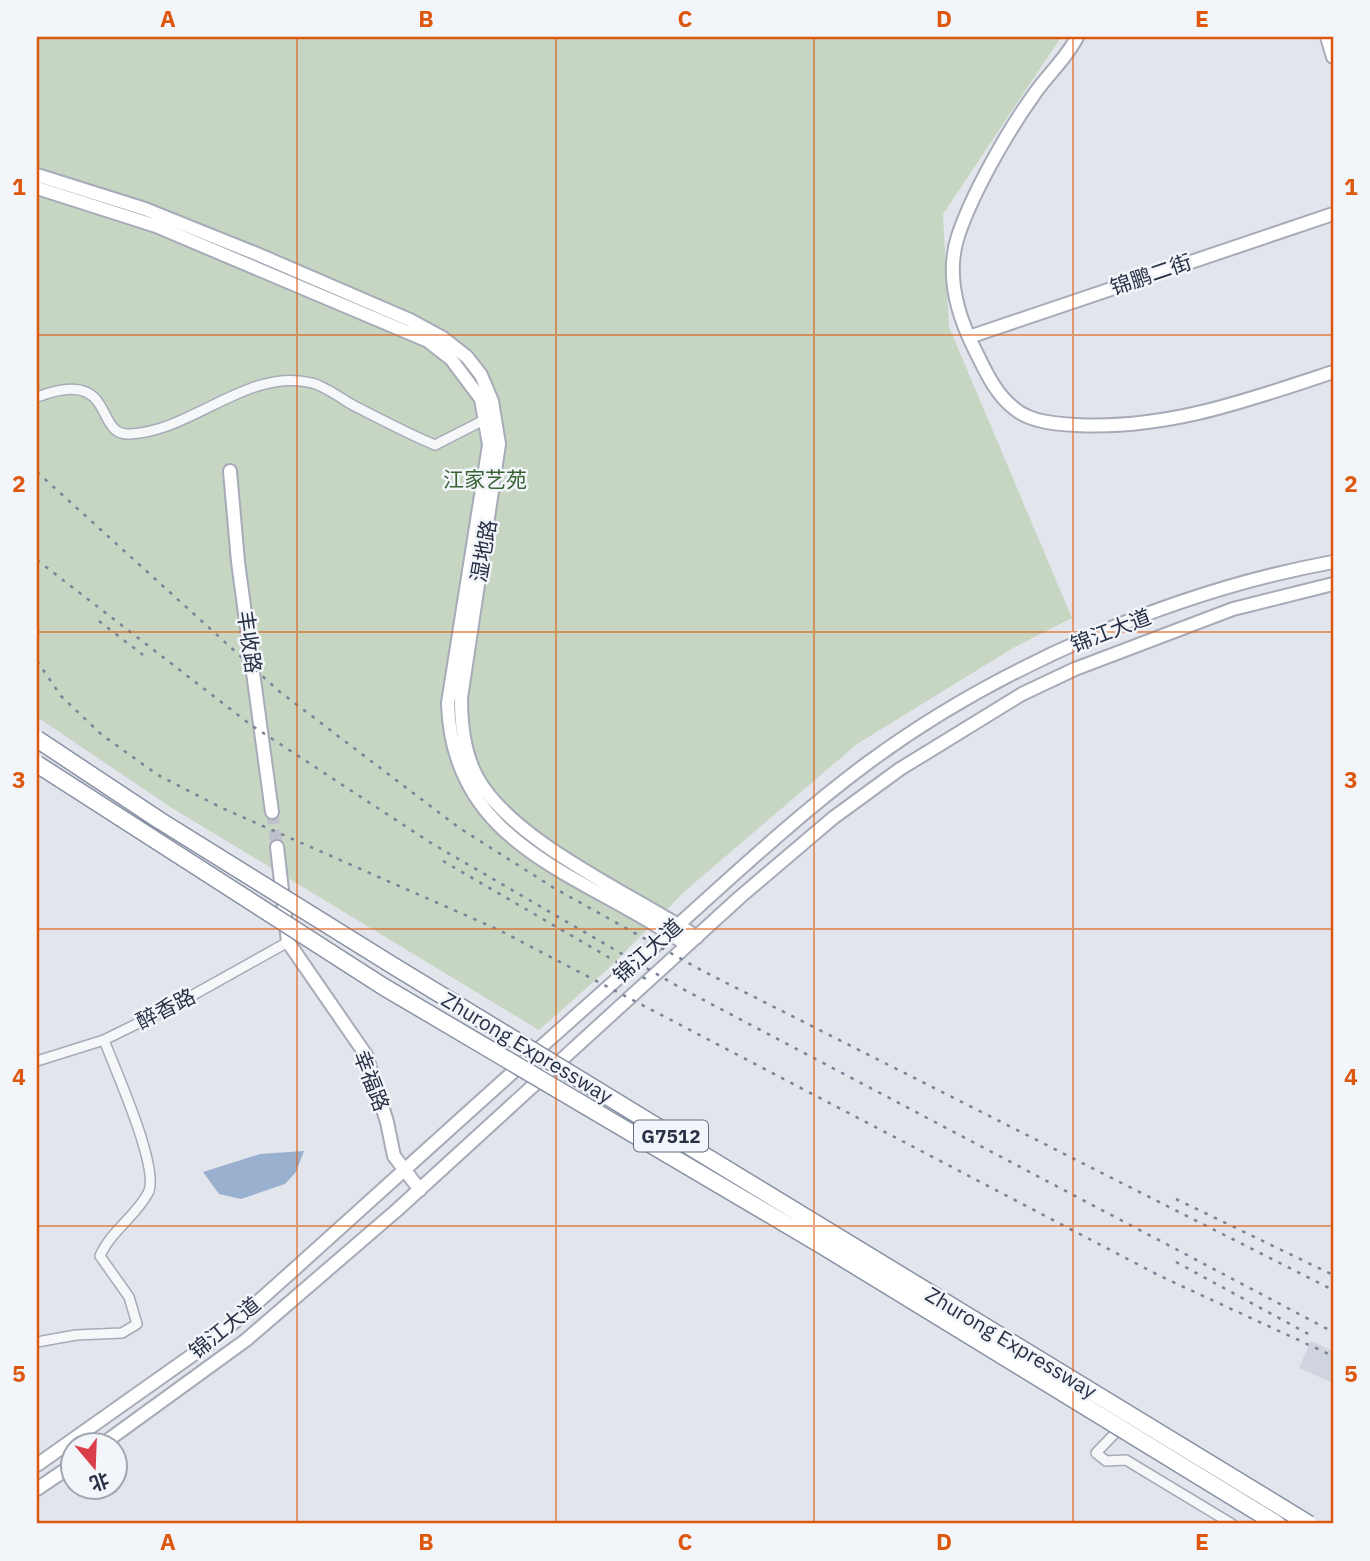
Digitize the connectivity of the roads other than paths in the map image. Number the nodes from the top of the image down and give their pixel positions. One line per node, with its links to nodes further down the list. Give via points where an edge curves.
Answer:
1 (1327, 37): 3 (street)
2 (1080, 38): 7 (street, via 1032,96 997,153 958,237 952,285)
3 (1333, 57)
4 (37, 174): 10 (street, 湿地路, via 145,209 443,338 481,375)
5 (37, 188): 10 (street, 湿地路, via 156,226 428,341 468,379)
6 (1333, 214): 7 (street, 锦鹏二街)
7 (969, 337): 8 (street, via 994,388 1016,411 1051,423 1156,422 1200,414)
8 (1333, 372)
9 (37, 397): 10 (street, via 74,387 89,391 118,431 129,435 281,381 313,383 435,445)
10 (489, 419): 18 (street, 湿地路, via 461,698 470,761 483,786 520,829)
11 (230, 471): 16 (street, 丰收路)
12 (1333, 562): 18 (street, 锦江大道, via 1247,583 1135,620 996,682 871,760 803,813)
13 (1333, 584): 19 (street, 锦江大道, via 1233,608 1022,694 900,769 833,818)
14 (37, 739): 33 (highway, Zhurong Expressway / G7512, bridge, via 392,965)
15 (37, 764): 32 (highway, Zhurong Expressway / G7512, bridge, via 384,987 823,1245)
16 (272, 812)
17 (277, 847): 20 (street)
18 (674, 928): 19 (street, 湿地路); 23 (street, 锦江大道)
19 (692, 941): 24 (street, 锦江大道)
20 (288, 942): 21 (street, 醉香路); 23 (street, 幸福路, via 366,1055 394,1156)
21 (104, 1040): 22 (street, 醉香路); 25 (street, via 151,1173 150,1190 100,1256 129,1297 137,1324 122,1333)
22 (37, 1061)
23 (406, 1170): 24 (street, 幸福路); 28 (street, 锦江大道, via 208,1344)
24 (420, 1189): 27 (street, 锦江大道, via 220,1361)
25 (37, 1342)
26 (1135, 1413): 31 (street, via 1096,1453 1106,1461 1126,1460)
27 (120, 1432)
28 (37, 1465)
29 (60, 1473): 30 (street)
30 (37, 1489)
31 (1232, 1524)
32 (1277, 1524)
33 (1309, 1524)

